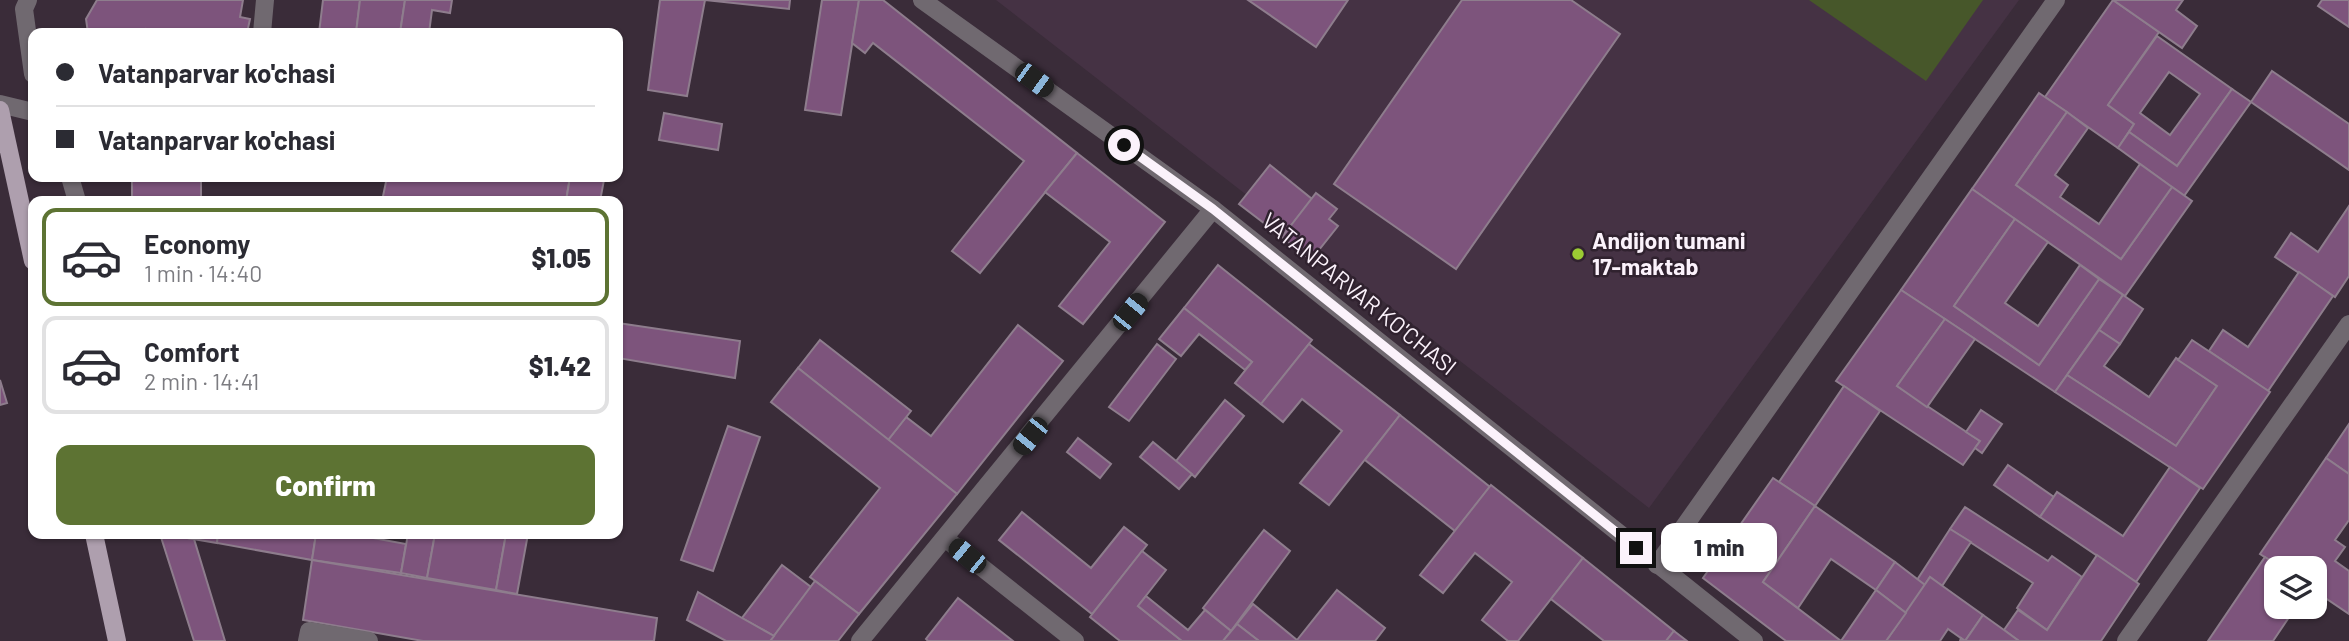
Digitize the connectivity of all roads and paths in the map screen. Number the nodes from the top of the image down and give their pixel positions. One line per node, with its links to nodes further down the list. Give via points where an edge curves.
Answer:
1 (28, 0): 6 (lane, via 24,9)
2 (265, 0): 5 (lane)
3 (922, 0): 10 (lane, VATANPARVAR KO'CHASI)
4 (2056, 0): 15 (lane)
5 (262, 28)
6 (28, 38)
7 (0, 104): 9 (lane)
8 (0, 110): 11 (main road)
9 (28, 111)
10 (1213, 209): 14 (lane); 15 (lane, VATANPARVAR KO'CHASI)
11 (28, 238)
12 (2349, 324): 22 (lane)
13 (95, 539): 16 (main road)
14 (946, 539): 19 (lane); 20 (lane)
15 (1657, 565): 21 (lane, VATANPARVAR KO'CHASI)
16 (117, 641)
17 (307, 641): 18 (lane, via 309,631)
18 (369, 641)
19 (860, 641)
20 (1074, 641)
21 (1754, 641)
22 (2126, 641)

